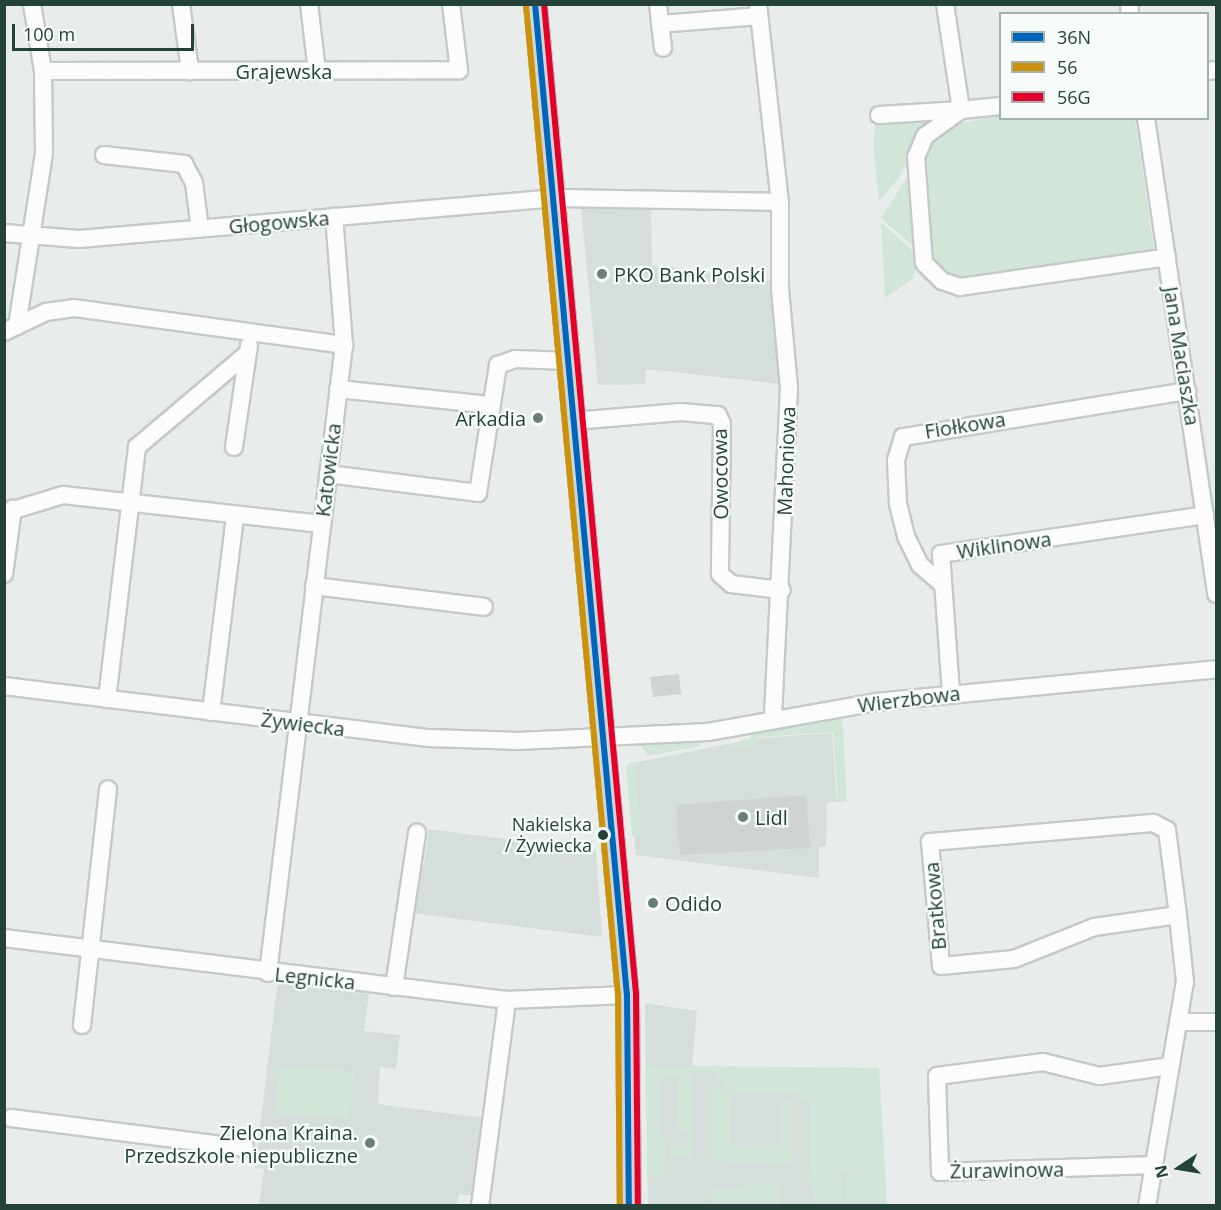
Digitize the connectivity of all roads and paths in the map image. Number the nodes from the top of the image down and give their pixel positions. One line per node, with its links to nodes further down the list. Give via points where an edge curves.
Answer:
1 (32, 4): 11 (street)
2 (181, 4): 12 (street)
3 (309, 4): 13 (street)
4 (452, 4): 13 (street, Grajewska, via 459,70)
5 (535, 4): 19 (main road)
6 (658, 4): 9 (street)
7 (945, 4): 15 (street)
8 (759, 10): 9 (street); 20 (street, Mahoniowa)
9 (660, 24): 10 (street)
10 (663, 48)
11 (44, 71): 12 (street, Grajewska); 24 (street, via 44,153)
12 (190, 71): 13 (street, Grajewska)
13 (317, 72)
14 (999, 106): 15 (street)
15 (961, 110): 16 (street); 25 (street, via 918,144 924,263 937,278 960,287)
16 (879, 115)
17 (1146, 120): 25 (street, Jana Maciaszka)
18 (104, 155): 22 (street, via 184,164 194,183)
19 (553, 198): 20 (street, Głogowska); 21 (street, Głogowska); 30 (main road)
20 (780, 202): 47 (street, Mahoniowa, via 780,289 789,388)
21 (334, 216): 22 (street, Głogowska); 28 (street, Katowicka)
22 (200, 229): 24 (street, Głogowska, via 79,239)
23 (4, 234): 24 (street, Głogowska)
24 (32, 237): 26 (street)
25 (1167, 257): 32 (street, Jana Maciaszka)
26 (11, 329): 27 (street, via 46,312 74,308)
27 (252, 333): 28 (street); 29 (street)
28 (344, 345): 31 (street, Katowicka)
29 (248, 353): 35 (street); 37 (street, via 137,447)
30 (569, 361): 33 (street, via 504,361 496,371); 34 (main road)
31 (338, 389): 33 (street); 36 (street, Katowicka)
32 (1187, 391): 38 (street, Jana Maciaszka); 43 (street, Fiołkowa, via 903,437 896,460 898,503)
33 (489, 405): 36 (street, via 478,493)
34 (574, 421): 47 (street, Owocowa, via 681,412 718,415 722,424 720,573 731,584); 57 (main road)
35 (234, 447)
36 (328, 474): 41 (street, Katowicka)
37 (133, 504): 39 (street, via 63,495); 40 (street); 53 (street)
38 (1209, 504): 42 (street, Wiklinowa); 48 (street, Jana Maciaszka)
39 (9, 511): 44 (street)
40 (235, 516): 41 (street); 54 (street)
41 (321, 524): 46 (street, Katowicka)
42 (941, 554): 43 (street); 45 (street, Wiklinowa)
43 (915, 555): 45 (street, Fiołkowa)
44 (4, 574)
45 (942, 584): 52 (street, Wiklinowa)
46 (314, 586): 49 (street); 56 (street, Katowicka)
47 (782, 590): 55 (street, Mahoniowa)
48 (1216, 594)
49 (484, 607)
50 (1216, 669): 52 (street, Wierzbowa)
51 (4, 686): 53 (street, Żywiecka)
52 (951, 693): 55 (street, Wierzbowa)
53 (107, 699): 54 (street, Żywiecka)
54 (211, 712): 56 (street, Żywiecka)
55 (773, 720): 57 (street, Wierzbowa, via 708,732)
56 (299, 723): 57 (street, Żywiecka, via 466,741); 63 (street, Katowicka)
57 (602, 735): 65 (main road)
58 (108, 789): 62 (street, via 89,931)
59 (417, 833): 64 (street)
60 (1178, 915): 60 (street, Bratkowa, via 1167,830 1154,823 930,842 941,966 1014,959 1094,927); 67 (street, via 1185,982)
61 (4, 938): 62 (street, Legnicka)
62 (92, 948): 63 (street, Legnicka); 69 (street)
63 (268, 973): 64 (street, Legnicka)
64 (394, 987): 66 (street, Legnicka)
65 (627, 995): 66 (street, Legnicka); 75 (main road)
66 (507, 1000): 74 (street)
67 (1178, 1022): 68 (street); 70 (street)
68 (1216, 1022)
69 (82, 1025)
70 (1170, 1066): 73 (street); 73 (street, Żurawinowa, via 1100,1076 1042,1062 937,1076 940,1172)
71 (11, 1118): 72 (street)
72 (245, 1149)
73 (1153, 1165): 76 (street)
74 (480, 1206)
75 (629, 1206)
76 (1148, 1206)

